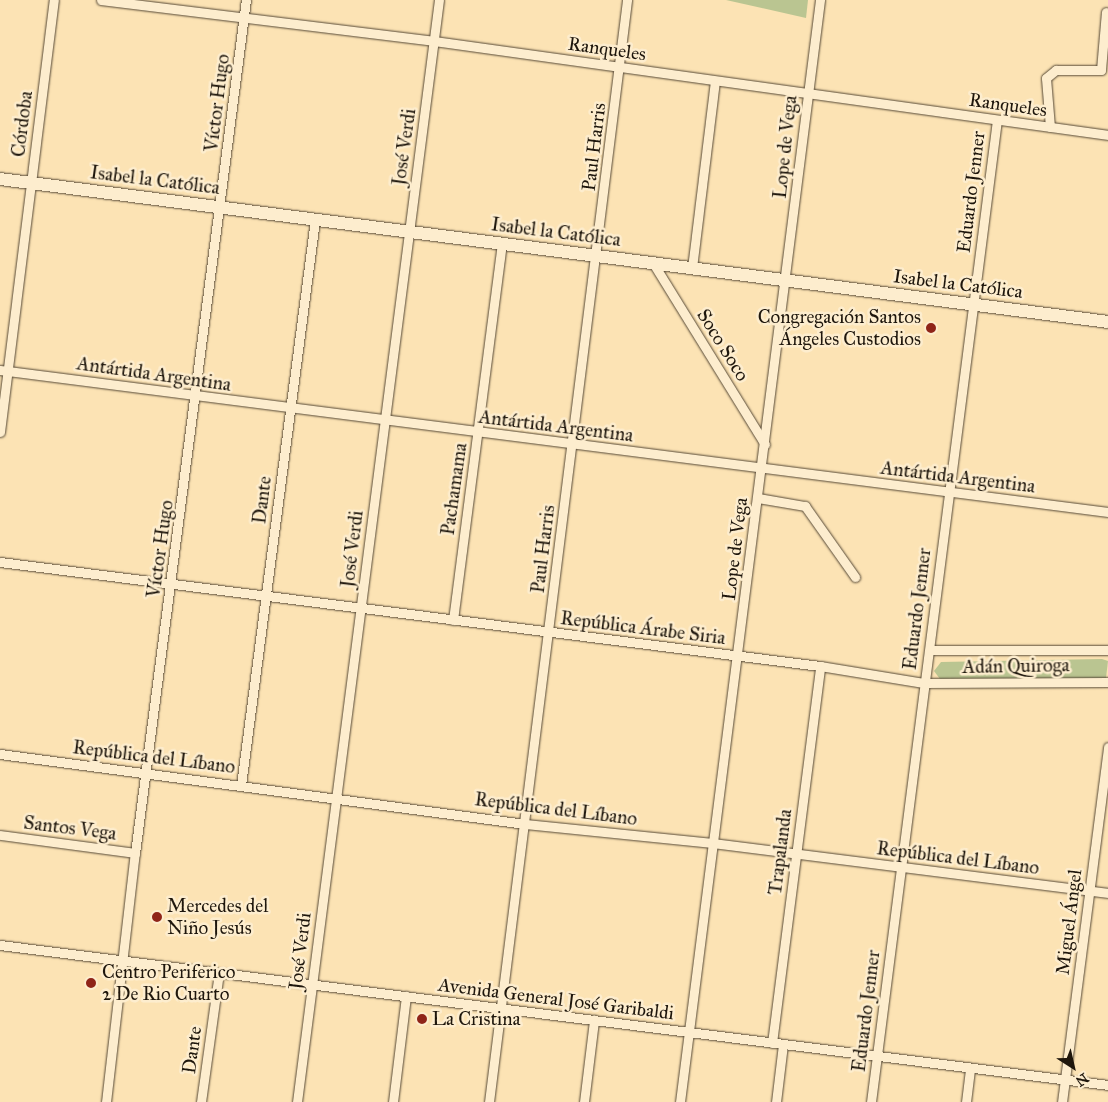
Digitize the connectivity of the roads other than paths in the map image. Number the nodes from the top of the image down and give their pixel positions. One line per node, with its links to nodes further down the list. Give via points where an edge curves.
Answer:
1 (54, 0): 17 (street, Córdoba)
2 (101, 0): 8 (street, Ranqueles)
3 (246, 0): 8 (street, Víctor Hugo)
4 (439, 0): 9 (street, José Verdi)
5 (627, 0): 10 (street, Paul Harris)
6 (820, 0): 12 (street, Lope de Vega)
7 (1106, 12): 14 (street, via 1101,70 1056,70 1046,78)
8 (244, 19): 9 (street, Ranqueles); 18 (street, Víctor Hugo)
9 (434, 41): 10 (street, Ranqueles); 20 (street, José Verdi)
10 (620, 67): 11 (street, Ranqueles); 22 (street, Paul Harris)
11 (715, 82): 12 (street, Ranqueles); 24 (street)
12 (807, 94): 13 (street, Ranqueles); 25 (street, Lope de Vega)
13 (997, 120): 14 (street, Ranqueles); 26 (street, Eduardo Jenner)
14 (1050, 127): 15 (street, Ranqueles)
15 (1108, 135)
16 (0, 179): 17 (main road, Isabel la Católica)
17 (31, 183): 18 (main road, Isabel la Católica); 28 (street, Córdoba)
18 (220, 207): 19 (main road, Isabel la Católica); 29 (street, Víctor Hugo)
19 (314, 220): 20 (main road, Isabel la Católica); 30 (street, Dante)
20 (409, 232): 21 (main road, Isabel la Católica); 31 (street, José Verdi)
21 (502, 244): 22 (main road, Isabel la Católica); 33 (street, Pachamama)
22 (597, 256): 23 (main road, Isabel la Católica); 34 (street, Paul Harris)
23 (653, 263): 24 (main road, Isabel la Católica); 35 (street, Soco Soco)
24 (692, 268): 25 (main road, Isabel la Católica)
25 (787, 280): 26 (main road, Isabel la Católica); 35 (street, Lope de Vega)
26 (973, 304): 27 (main road, Isabel la Católica); 37 (street, Eduardo Jenner)
27 (1108, 322)
28 (4, 371): 29 (street, Antártida Argentina); 32 (street, Córdoba)
29 (197, 397): 30 (street, Antártida Argentina); 42 (street, Víctor Hugo)
30 (290, 408): 31 (street, Antártida Argentina); 43 (street, Dante)
31 (385, 420): 33 (street, Antártida Argentina); 44 (street, José Verdi)
32 (0, 432)
33 (478, 432): 34 (street, Antártida Argentina); 45 (street, Pachamama)
34 (573, 444): 36 (street, Antártida Argentina); 46 (street, Paul Harris)
35 (765, 444): 36 (street, Lope de Vega)
36 (762, 468): 37 (street, Antártida Argentina); 38 (street, Lope de Vega)
37 (946, 492): 39 (street, Antártida Argentina); 47 (street, Eduardo Jenner)
38 (758, 498): 41 (street, via 805,506); 49 (street, Lope de Vega)
39 (1108, 512)
40 (0, 562): 42 (street, República Árabe Siria)
41 (855, 577)
42 (171, 584): 43 (street, República Árabe Siria); 55 (street, Víctor Hugo)
43 (266, 595): 44 (street, República Árabe Siria); 56 (street, Dante)
44 (360, 609): 45 (street, República Árabe Siria); 57 (street, José Verdi)
45 (453, 620): 46 (street, República Árabe Siria)
46 (549, 632): 49 (street, República Árabe Siria); 58 (street, Paul Harris)
47 (930, 650): 48 (street, Adán Quiroga); 52 (street, Eduardo Jenner)
48 (1108, 650)
49 (738, 656): 50 (street, República Árabe Siria); 60 (street, Lope de Vega)
50 (820, 666): 52 (street, República Árabe Siria); 62 (street, Trapalanda)
51 (1108, 682): 52 (street, Adán Quiroga)
52 (924, 684): 63 (street, Eduardo Jenner)
53 (1108, 747): 64 (street, Miguel Ángel)
54 (0, 754): 55 (street, República del Líbano)
55 (147, 772): 56 (street, República del Líbano); 61 (street, Víctor Hugo)
56 (241, 785): 57 (street, República del Líbano)
57 (336, 797): 58 (street, República del Líbano); 69 (street, José Verdi)
58 (525, 824): 60 (street, República del Líbano); 71 (street, Paul Harris)
59 (0, 836): 61 (street, Santos Vega)
60 (713, 843): 62 (street, República del Líbano); 73 (street, Lope de Vega)
61 (135, 853): 67 (street, Víctor Hugo)
62 (796, 853): 63 (street, República del Líbano); 74 (street, Trapalanda)
63 (901, 867): 64 (street, República del Líbano); 76 (street, Eduardo Jenner)
64 (1089, 891): 65 (street, República del Líbano); 78 (street, Miguel Ángel)
65 (1108, 893)
66 (0, 945): 67 (street, Avenida General José Garibaldi)
67 (123, 961): 68 (street, Avenida General José Garibaldi); 80 (street, Víctor Hugo)
68 (219, 973): 69 (street, Avenida General José Garibaldi); 81 (street, Dante)
69 (312, 984): 70 (street, Avenida General José Garibaldi); 82 (street, José Verdi)
70 (406, 996): 71 (street, Avenida General José Garibaldi); 83 (street)
71 (501, 1008): 72 (street, Avenida General José Garibaldi); 84 (street, Paul Harris)
72 (594, 1020): 73 (street, Avenida General José Garibaldi); 85 (street)
73 (689, 1032): 74 (street, Avenida General José Garibaldi); 86 (street, Lope de Vega)
74 (772, 1043): 75 (street, Avenida General José Garibaldi)
75 (783, 1044): 76 (street, Avenida General José Garibaldi); 87 (street)
76 (877, 1056): 77 (street, Avenida General José Garibaldi); 88 (street, Eduardo Jenner)
77 (970, 1068): 78 (street, Avenida General José Garibaldi); 89 (street)
78 (1065, 1080): 79 (street, Avenida General José Garibaldi); 90 (street, Miguel Ángel)
79 (1108, 1085)
80 (106, 1102)
81 (201, 1102)
82 (297, 1102)
83 (393, 1102)
84 (489, 1102)
85 (584, 1102)
86 (680, 1102)
87 (776, 1102)
88 (871, 1102)
89 (966, 1102)
90 (1062, 1102)

